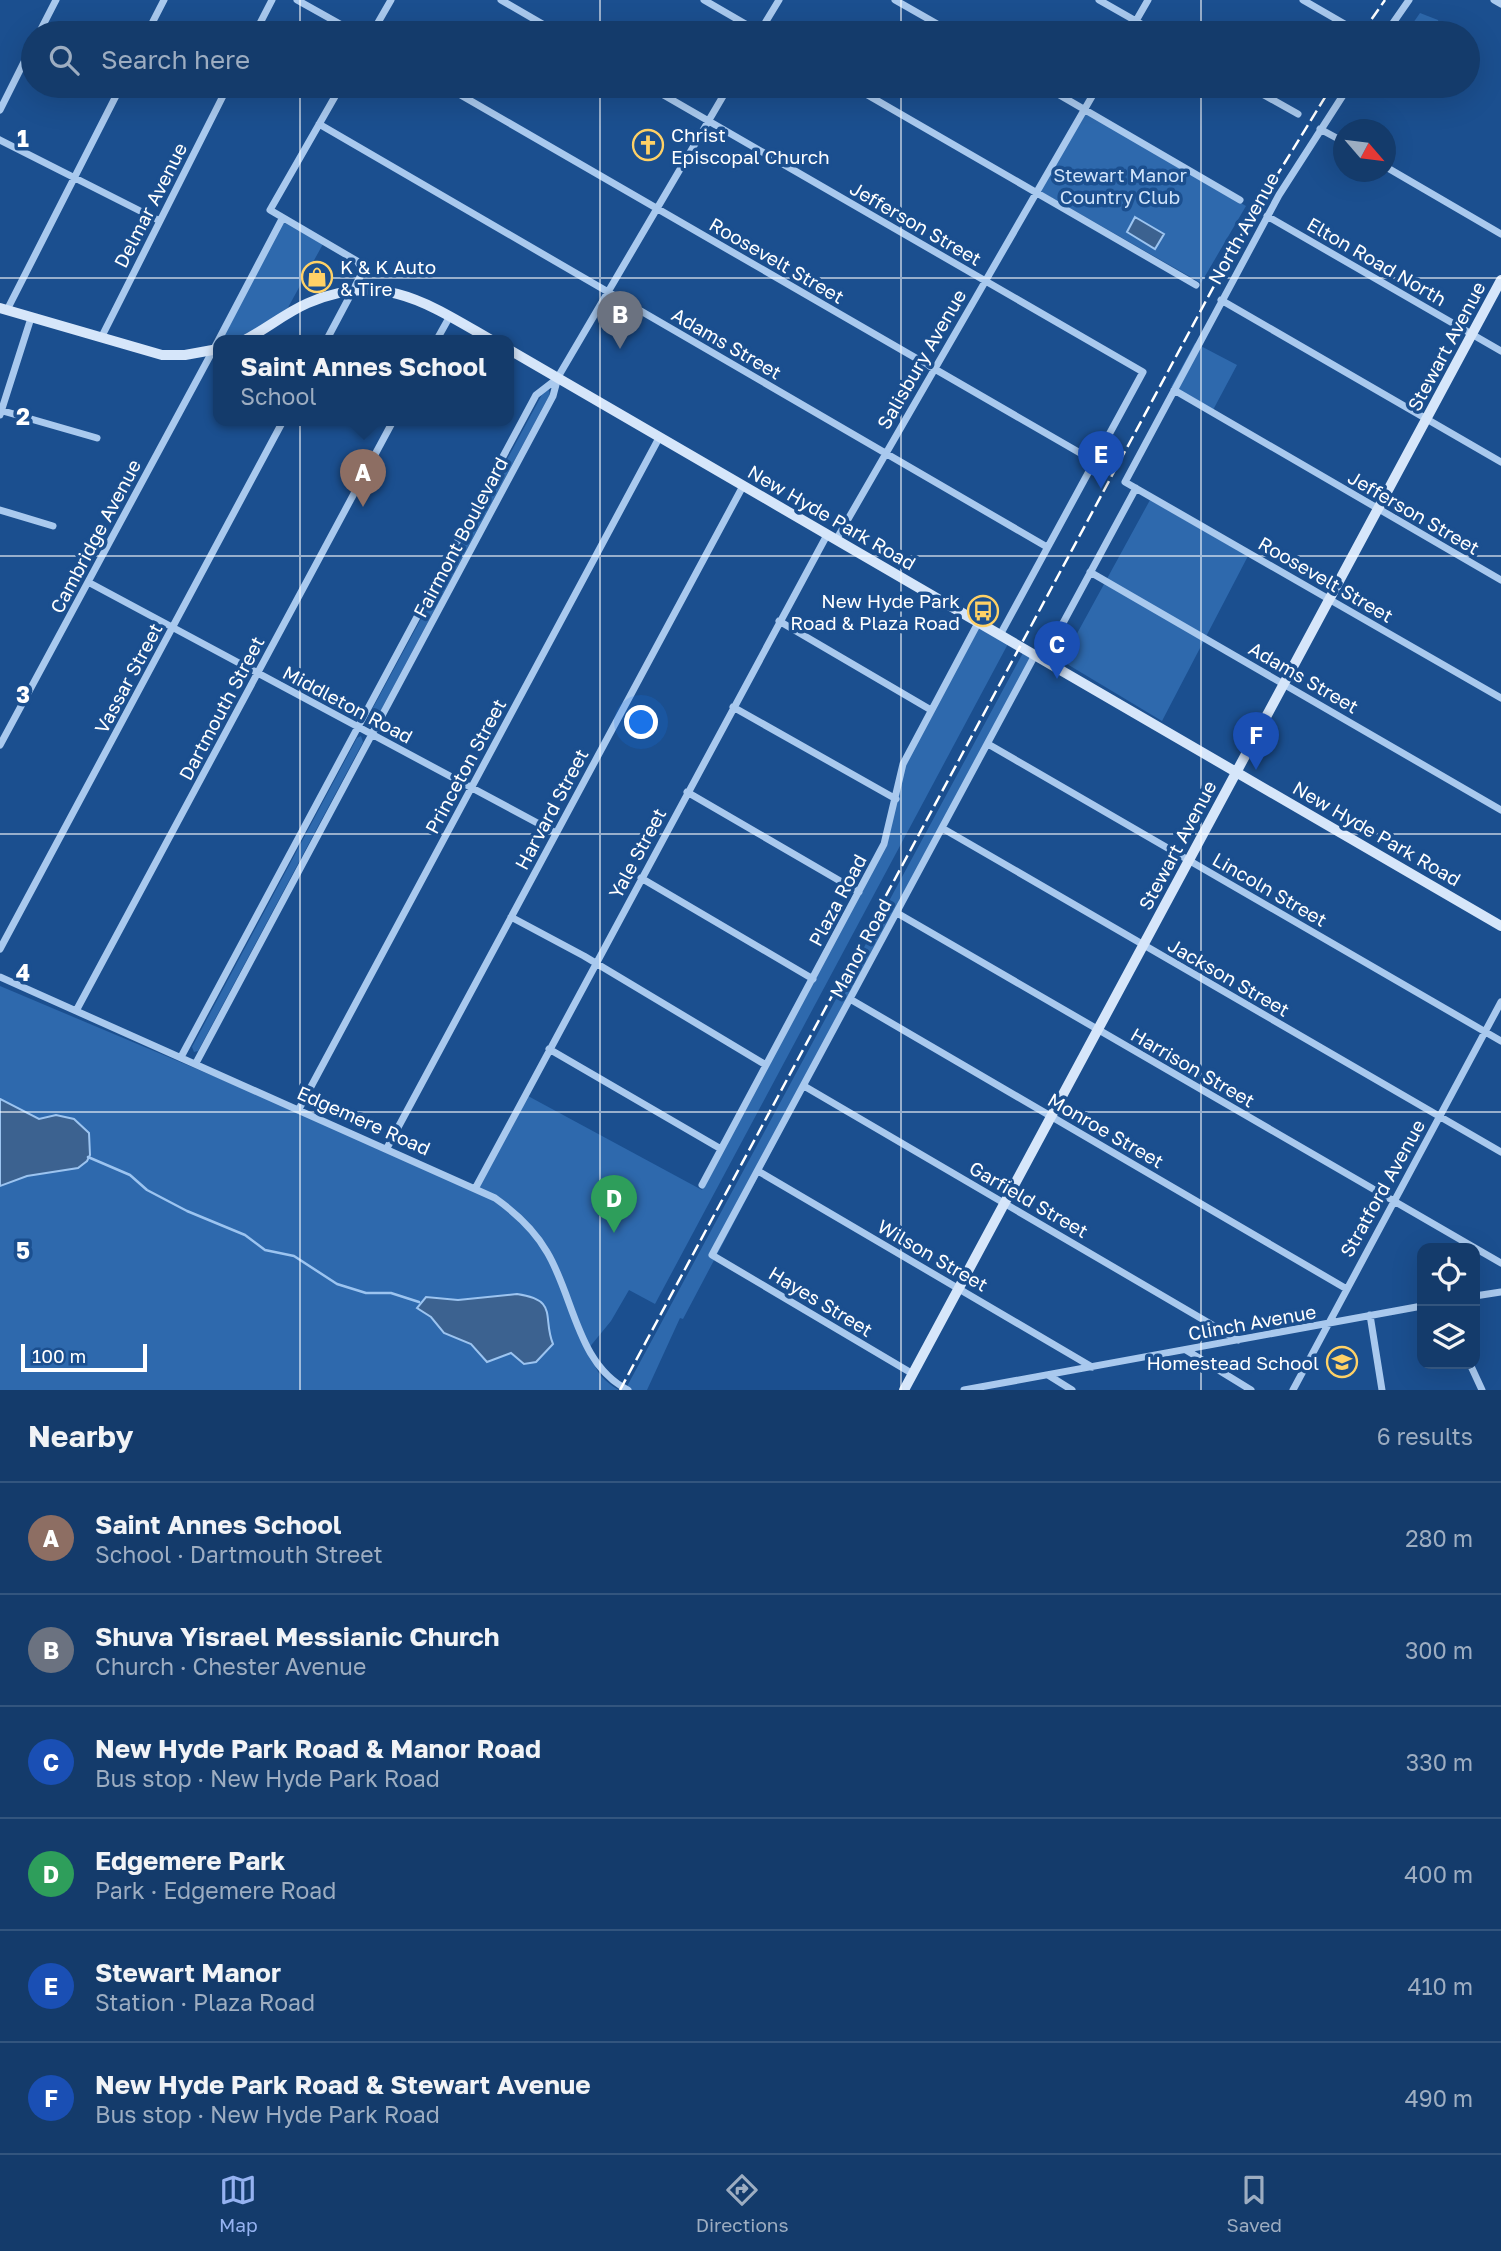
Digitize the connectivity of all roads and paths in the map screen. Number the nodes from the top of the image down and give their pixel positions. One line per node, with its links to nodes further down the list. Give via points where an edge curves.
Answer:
1 (56, 0): 16 (street)
2 (164, 0): 17 (street)
3 (272, 0): 18 (street)
4 (297, 0): 19 (street)
5 (391, 0): 20 (street)
6 (501, 0): 21 (street)
7 (704, 0): 22 (street)
8 (779, 0): 23 (street)
9 (895, 0): 24 (street)
10 (1099, 0): 25 (street)
11 (1148, 0): 25 (street)
12 (1303, 0): 26 (street)
13 (1409, 0): 27 (street)
14 (1494, 0): 15 (street)
15 (1501, 4)
16 (45, 21)
17 (154, 21)
18 (261, 21)
19 (335, 21)
20 (379, 21)
21 (537, 21)
22 (740, 21)
23 (767, 21)
24 (932, 21)
25 (1136, 21)
26 (1339, 21)
27 (1394, 21)
28 (21, 68): 40 (street)
29 (115, 98): 49 (street)
30 (222, 98): 55 (street, Delmar Avenue)
31 (334, 98): 44 (street)
32 (467, 98): 52 (street, Roosevelt Street)
33 (669, 98): 43 (street, Jefferson Street)
34 (722, 98): 43 (street)
35 (873, 98): 50 (street)
36 (1064, 98): 41 (street)
37 (1091, 98): 41 (street, Salisbury Avenue)
38 (1269, 98): 42 (street)
39 (1341, 98): 45 (street, North Avenue)
40 (0, 110)
41 (1084, 110): 50 (street, Salisbury Avenue); 51 (street)
42 (1298, 114)
43 (708, 121): 52 (street); 58 (street, Jefferson Street)
44 (319, 124): 54 (street, via 270,210); 61 (street, Adams Street)
45 (1320, 129): 46 (street); 53 (street, North Avenue)
46 (1333, 136)
47 (0, 140): 49 (street)
48 (1396, 173): 56 (street)
49 (74, 177): 55 (street); 63 (street)
50 (1036, 193): 58 (street, Salisbury Avenue); 59 (street)
51 (1240, 200)
52 (657, 209): 61 (street); 77 (street, Roosevelt Street)
53 (1267, 216): 62 (street, North Avenue); 66 (street, Elton Road North)
54 (282, 219): 60 (street, via 357,261 362,269); 67 (street, Cambridge Avenue)
55 (160, 221): 72 (street, Delmar Avenue)
56 (1501, 234)
57 (1501, 279): 66 (main road, Stewart Avenue)
58 (985, 281): 77 (street, Salisbury Avenue); 87 (street, Jefferson Street, via 1143,372)
59 (1196, 285)
60 (353, 291): 64 (main road, via 395,291); 68 (main road, via 310,302); 69 (street)
61 (608, 292): 78 (street); 86 (street, Adams Street)
62 (1222, 300): 79 (street, North Avenue); 81 (street)
63 (3, 309): 65 (main road)
64 (450, 316): 70 (street); 71 (main road)
65 (31, 318): 72 (main road); 80 (street)
66 (1472, 334): 74 (street, Elton Road North); 81 (main road, Stewart Avenue)
67 (222, 335)
68 (253, 335)
69 (330, 335)
70 (439, 335)
71 (483, 335)
72 (100, 339): 73 (main road, via 162,355 185,355)
73 (213, 346)
74 (1501, 351)
75 (213, 352): 98 (street, Cambridge Avenue)
76 (514, 352): 78 (main road, New Hyde Park Road)
77 (934, 369): 86 (street, Salisbury Avenue); 87 (street, Roosevelt Street)
78 (558, 377): 85 (main road, New Hyde Park Road); 110 (street, Fairmont Boulevard, via 537,395); 111 (street, Fairmont Boulevard, via 554,396)
79 (1174, 390): 90 (street, Manor Road, via 1125,482); 91 (street, Jefferson Street)
80 (0, 412): 84 (street)
81 (1426, 419): 88 (street); 91 (main road, Stewart Avenue)
82 (280, 426): 102 (street, Vassar Street)
83 (390, 426): 105 (street, Dartmouth Street)
84 (97, 438)
85 (659, 438): 89 (main road, New Hyde Park Road); 115 (street, Princeton Street)
86 (886, 453): 94 (street, Salisbury Avenue); 95 (street, Adams Street)
87 (1094, 461): 95 (street)
88 (1501, 462)
89 (743, 486): 94 (main road, New Hyde Park Road); 120 (street, Harvard Street)
90 (1136, 488): 96 (street, Manor Road); 99 (street, Roosevelt Street)
91 (1378, 509): 97 (street, Jefferson Street); 99 (main road, Stewart Avenue)
92 (0, 510): 93 (street)
93 (53, 526)
94 (831, 537): 100 (street, Yale Street); 101 (main road, New Hyde Park Road)
95 (1047, 547): 103 (street)
96 (1090, 572): 104 (street, Manor Road); 106 (street, Adams Street)
97 (1501, 580)
98 (88, 582): 102 (street, Middleton Road); 113 (street, Cambridge Avenue)
99 (1330, 599): 106 (main road, Stewart Avenue); 107 (street, Roosevelt Street)
100 (779, 621): 108 (street, Yale Street); 109 (street)
101 (978, 623): 103 (main road, New Hyde Park Road); 109 (street, Plaza Road)
102 (173, 627): 105 (street, Middleton Road); 128 (street, Vassar Street)
103 (1000, 635): 104 (main road, New Hyde Park Road)
104 (1039, 657): 112 (street, Manor Road); 114 (main road, New Hyde Park Road)
105 (257, 673): 110 (street, Middleton Road); 134 (street, Dartmouth Street)
106 (1284, 684): 114 (main road, Stewart Avenue); 118 (street, Adams Street)
107 (1501, 698)
108 (733, 707): 116 (street, Yale Street); 117 (street)
109 (931, 710): 117 (street, Plaza Road, via 903,764)
110 (358, 727): 111 (street, Middleton Road); 139 (street, Fairmont Boulevard)
111 (372, 734): 115 (street, Middleton Road); 140 (street, Fairmont Boulevard)
112 (988, 744): 119 (street, Manor Road); 121 (street, Lincoln Street)
113 (0, 746)
114 (1236, 772): 121 (main road, Stewart Avenue); 126 (main road, New Hyde Park Road)
115 (471, 788): 120 (street, Middleton Road); 143 (street, Princeton Street)
116 (687, 792): 122 (street, Yale Street); 123 (street)
117 (895, 799): 123 (street, Plaza Road, via 888,834)
118 (1501, 810)
119 (942, 828): 124 (street, Manor Road); 127 (street, Jackson Street)
120 (556, 833): 125 (street, Harvard Street)
121 (1189, 860): 127 (main road, Stewart Avenue); 136 (street, Lincoln Street)
122 (641, 878): 129 (street, Yale Street); 131 (street)
123 (859, 892): 131 (street, Plaza Road)
124 (897, 913): 132 (street, Manor Road); 135 (street, Harrison Street)
125 (511, 916): 129 (street); 146 (street, Harvard Street)
126 (1501, 926)
127 (1144, 945): 135 (main road, Stewart Avenue); 144 (street, Jackson Street)
128 (0, 949)
129 (595, 964): 138 (street, Yale Street); 141 (street)
130 (0, 977): 134 (street, Edgemere Road)
131 (813, 979): 141 (street, Plaza Road)
132 (850, 999): 142 (street, Manor Road); 145 (street, Monroe Street)
133 (1501, 1002): 136 (street, Stratford Avenue)
134 (76, 1011): 139 (street, Edgemere Road)
135 (1098, 1030): 145 (main road, Stewart Avenue); 152 (street, Harrison Street)
136 (1485, 1032): 137 (street, Lincoln Street); 144 (street, Stratford Avenue)
137 (1501, 1041)
138 (549, 1049): 147 (street); 151 (street, Yale Street)
139 (181, 1057): 140 (street, Edgemere Road)
140 (196, 1063): 143 (street, Edgemere Road)
141 (766, 1065): 147 (street, Plaza Road)
142 (804, 1086): 149 (street, Manor Road); 153 (street, Garfield Street)
143 (299, 1109): 146 (street, Edgemere Road)
144 (1439, 1116): 148 (street, Jackson Street); 152 (street, Stratford Avenue)
145 (1051, 1117): 153 (main road, Stewart Avenue); 159 (street, Monroe Street)
146 (387, 1148): 151 (street, Edgemere Road)
147 (721, 1149): 150 (street, Plaza Road)
148 (1501, 1152)
149 (758, 1171): 156 (street, Manor Road); 158 (street, Wilson Street)
150 (702, 1185)
151 (476, 1187): 171 (street, Edgemere Road, via 512,1209 537,1236 556,1268 591,1355)
152 (1393, 1201): 154 (street, Harrison Street); 159 (street, Stratford Avenue)
153 (1005, 1203): 158 (main road, Stewart Avenue); 165 (street, Garfield Street)
154 (1466, 1243)
155 (1480, 1251): 157 (street, Harrison Street)
156 (712, 1255): 169 (street, Hayes Street)
157 (1501, 1263)
158 (959, 1288): 167 (street, Wilson Street); 169 (main road, Stewart Avenue)
159 (1345, 1288): 164 (street, Stratford Avenue)
160 (1501, 1292): 161 (street)
161 (1480, 1295)
162 (1417, 1307): 163 (street, Clinch Avenue)
163 (1370, 1315): 164 (street, Clinch Avenue); 177 (street)
164 (1328, 1324): 165 (street, Clinch Avenue); 176 (street, Stratford Avenue)
165 (1238, 1340): 166 (street, Clinch Avenue)
166 (1186, 1349): 167 (street, Clinch Avenue); 175 (street)
167 (1092, 1367): 170 (street, Clinch Avenue)
168 (1472, 1369): 178 (street)
169 (913, 1374): 172 (main road, Stewart Avenue)
170 (1048, 1375): 173 (street, Clinch Avenue); 174 (street)
171 (628, 1390)
172 (904, 1390)
173 (964, 1390)
174 (1072, 1390)
175 (1251, 1390)
176 (1293, 1390)
177 (1382, 1390)
178 (1482, 1390)

